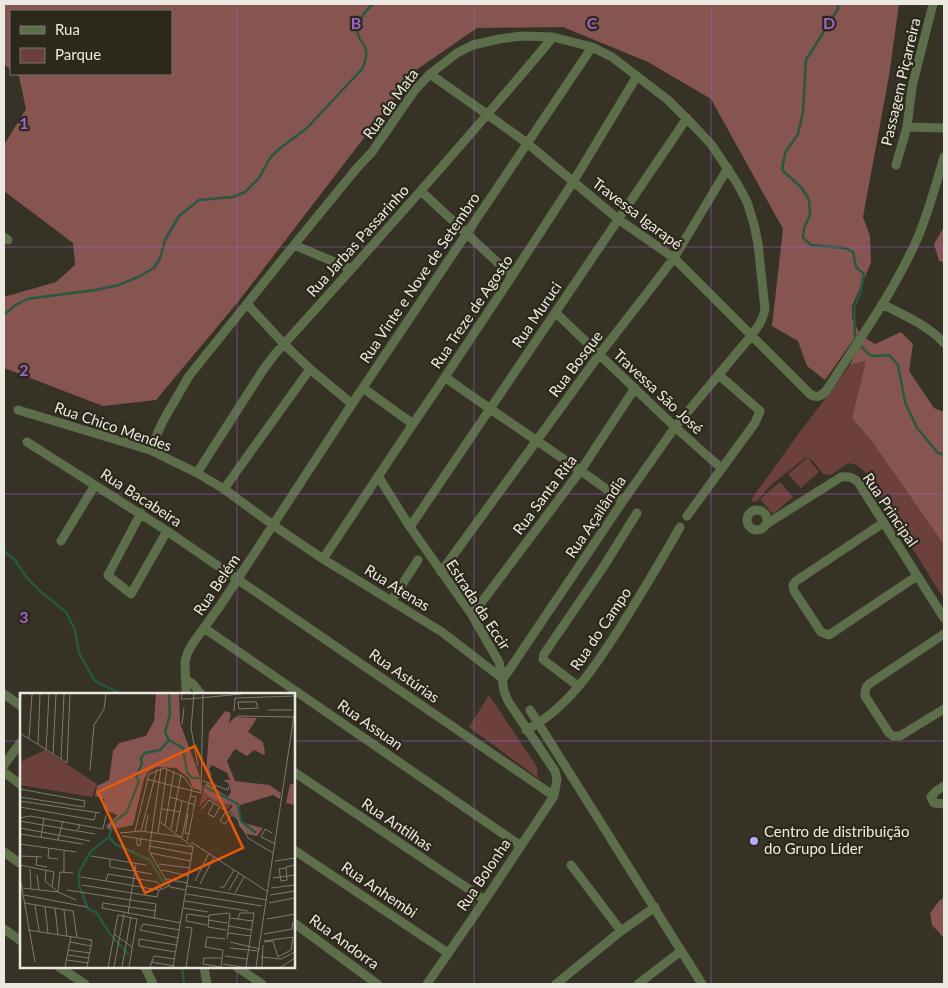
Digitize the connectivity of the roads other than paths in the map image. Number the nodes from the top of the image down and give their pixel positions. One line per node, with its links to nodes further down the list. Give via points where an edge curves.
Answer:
1 (933, 4): 8 (street, Passagem Piçarreira, via 912,87)
2 (553, 37): 3 (street, Rua da Mata); 4 (street, Rua da Mata, via 522,36 473,46 457,52); 6 (street, Rua Jarbas Passarinho)
3 (592, 47): 5 (street, Rua da Mata); 10 (street, Rua Vinte e Nove de Setembro)
4 (430, 74): 6 (street, Travessa Igarapé); 18 (street, Rua da Mata, via 372,152)
5 (637, 76): 7 (street, Rua da Mata); 14 (street, Rua Treze de Agosto)
6 (488, 114): 10 (street, Travessa Igarapé); 15 (street, Rua Jarbas Passarinho)
7 (687, 118): 13 (street, Rua da Mata); 16 (street, Rua Muruci)
8 (907, 127): 9 (street); 12 (street, Passagem Piçarreira)
9 (944, 128)
10 (527, 143): 14 (street, Travessa Igarapé); 17 (street, Rua Vinte e Nove de Setembro)
11 (944, 158): 23 (street, via 918,237)
12 (896, 165)
13 (728, 168): 19 (street, Rua Bosque); 25 (street, Rua da Mata, via 747,202 758,244 765,309 762,322)
14 (573, 182): 16 (street, Travessa Igarapé); 21 (street, Rua Treze de Agosto)
15 (421, 191): 17 (street); 20 (street, Rua Jarbas Passarinho)
16 (618, 219): 19 (street, Travessa Igarapé); 24 (street, Rua Muruci)
17 (467, 233): 21 (street); 32 (street, Rua Vinte e Nove de Setembro)
18 (294, 245): 20 (street); 22 (street, Rua da Mata)
19 (674, 258): 25 (street, Travessa Igarapé); 28 (street, Rua Bosque)
20 (351, 269): 27 (street, Rua Jarbas Passarinho)
21 (512, 276): 31 (street, Rua Treze de Agosto)
22 (247, 304): 27 (street); 41 (street, Rua da Mata, via 189,376)
23 (882, 304): 25 (street, Travessa Igarapé, via 826,391 818,397 811,395); 26 (street, via 923,326)
24 (556, 313): 28 (street, Travessa São José); 35 (street, Rua Muruci)
25 (751, 336): 30 (street, Rua da Mata)
26 (944, 343)
27 (284, 344): 29 (street); 44 (street, Rua Jarbas Passarinho, via 263,370)
28 (599, 355): 33 (street, Travessa São José); 39 (street, Rua Bosque)
29 (310, 369): 34 (street); 47 (street)
30 (719, 374): 38 (street, Rua Açailândia); 42 (street, via 760,411 755,423)
31 (445, 377): 35 (street); 37 (street, Rua Treze de Agosto)
32 (363, 388): 34 (street, Rua Vinte e Nove de Setembro); 37 (street)
33 (635, 388): 38 (street, Travessa São José); 43 (street, Rua Santa Rita)
34 (352, 404): 53 (street, Rua Vinte e Nove de Setembro)
35 (489, 409): 39 (street); 55 (street, Rua Muruci)
36 (18, 410): 41 (street, Rua Chico Mendes)
37 (413, 424): 45 (street, Rua Treze de Agosto)
38 (675, 427): 42 (street, Travessa São José); 48 (street, Rua Açailândia)
39 (537, 440): 43 (street); 61 (street, Rua Bosque)
40 (28, 442): 46 (street, Rua Bacabeira)
41 (150, 450): 44 (street, Rua Chico Mendes)
42 (721, 468): 51 (street)
43 (581, 470): 48 (street); 65 (street, Rua Santa Rita)
44 (197, 473): 47 (street, Rua Chico Mendes)
45 (378, 476): 55 (street, Estrada da Eccir); 59 (street, Rua Treze de Agosto)
46 (95, 485): 49 (street, Rua Bacabeira); 58 (street)
47 (224, 489): 53 (street, Rua Chico Mendes)
48 (623, 500): 70 (street, Rua Açailândia)
49 (141, 513): 57 (street, Rua Bacabeira); 57 (street, via 108,574 131,594)
50 (637, 513): 71 (street, via 544,654 543,660)
51 (687, 516)
52 (883, 523): 54 (street, Rua Principal, via 858,482 848,476 841,477); 62 (street, Rua Principal); 62 (street, via 796,580 792,585 794,591 821,632 829,635)
53 (273, 525): 59 (street, Rua Atenas); 63 (street, Rua Belém)
54 (765, 525)
55 (410, 527): 61 (street, Estrada da Eccir)
56 (680, 527): 71 (street, Rua do Campo, via 643,592)
57 (167, 531): 63 (street, Rua Bacabeira)
58 (61, 541)
59 (323, 558): 64 (street, Rua Atenas)
60 (418, 560): 64 (street)
61 (441, 572): 65 (street, Estrada da Eccir)
62 (917, 576): 66 (street, Rua Principal)
63 (238, 578): 67 (street, Rua Belém); 87 (street, Rua Astúrias)
64 (392, 600): 70 (street, Rua Atenas, via 442,632)
65 (472, 615): 70 (street, Estrada da Eccir, via 498,662)
66 (944, 618)
67 (204, 628): 69 (street, Rua Belém, via 188,652); 89 (street, Rua Assuan)
68 (944, 634): 76 (street, via 866,688 866,696 889,733 897,737)
69 (185, 675): 72 (street); 73 (street)
70 (503, 679): 79 (street, Estrada da Eccir, via 508,702)
71 (578, 686): 78 (street, Rua do Campo)
72 (186, 693)
73 (200, 693)
74 (4, 694): 75 (street)
75 (20, 705)
76 (944, 709)
77 (530, 710): 78 (street)
78 (539, 723): 79 (street, Rua do Campo); 95 (street)
79 (526, 730): 84 (street, Estrada da Eccir, via 555,771)
80 (20, 743): 81 (street)
81 (4, 766)
82 (4, 772): 85 (street)
83 (295, 773): 94 (street, Rua Antilhas)
84 (557, 779): 87 (street, Rua Bolonha)
85 (20, 784)
86 (944, 786): 88 (street, via 931,798)
87 (554, 796): 89 (street, Rua Bolonha)
88 (944, 804)
89 (521, 846): 94 (street, Rua Bolonha)
90 (295, 851): 101 (street, Rua Anhembi)
91 (4, 852): 92 (street)
92 (20, 863)
93 (571, 865): 98 (street)
94 (485, 900): 101 (street, Rua Bolonha)
95 (655, 907): 98 (street); 100 (street)
96 (295, 923): 110 (street, Rua Andorra)
97 (4, 929): 99 (street)
98 (621, 931): 112 (street)
99 (20, 940)
100 (681, 951): 113 (street); 114 (street)
101 (448, 953): 111 (street, Rua Bolonha)
102 (61, 968): 106 (street)
103 (146, 968): 107 (street)
104 (204, 968): 108 (street)
105 (238, 968): 109 (street)
106 (85, 984)
107 (153, 984)
108 (207, 984)
109 (262, 984)
110 (378, 984)
111 (427, 984)
112 (556, 984)
113 (638, 984)
114 (702, 984)

